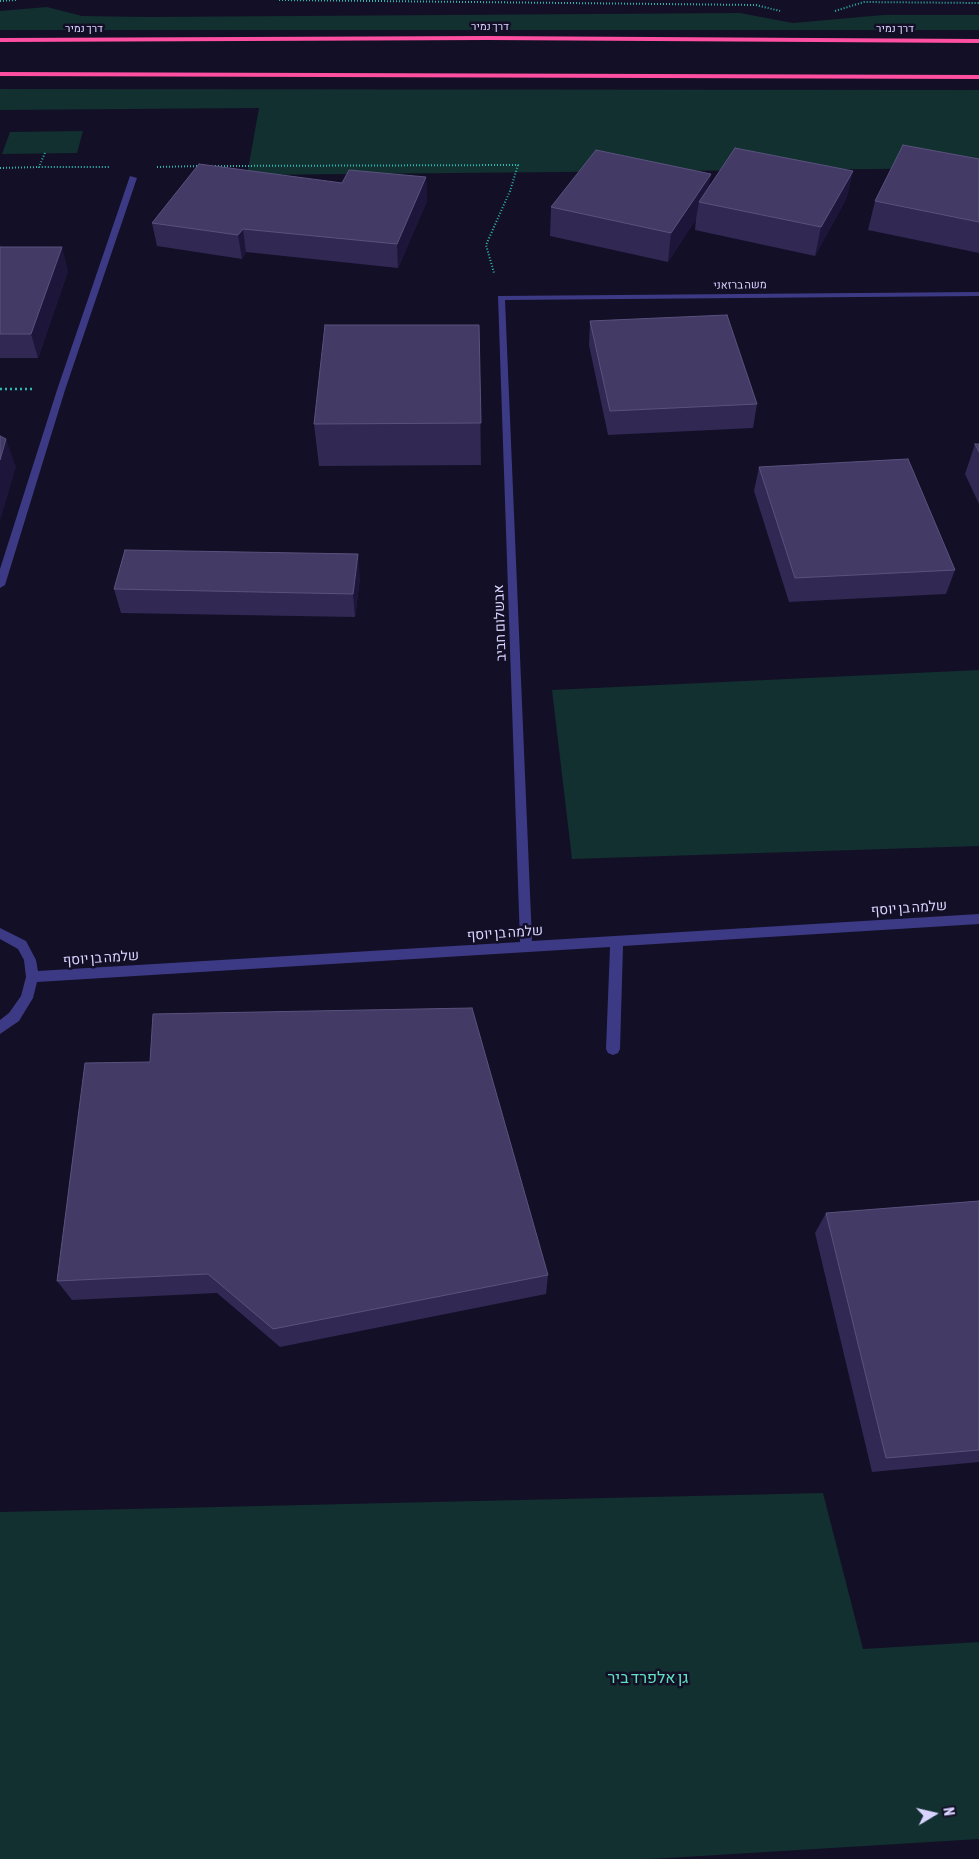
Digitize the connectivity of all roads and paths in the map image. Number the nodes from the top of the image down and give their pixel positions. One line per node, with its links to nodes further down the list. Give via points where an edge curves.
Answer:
1 (16, 0): 3 (path)
2 (279, 0): 5 (path, via 756,5)
3 (0, 1)
4 (979, 3): 6 (path, via 864,2)
5 (782, 12)
6 (830, 13)
7 (0, 40): 8 (highway, דרך נמיר)
8 (979, 41)
9 (0, 74): 10 (highway)
10 (979, 77)
11 (46, 153): 12 (path)
12 (39, 167): 13 (path); 15 (path)
13 (109, 167)
14 (149, 167): 18 (path, via 518,165 486,245)
15 (0, 168)
16 (133, 178): 19 (street)
17 (979, 294): 18 (street, משה ברזאני)
18 (501, 298): 23 (street, אבשלום חביב)
19 (0, 585)
20 (979, 919): 22 (street, שלמה בן יוסף)
21 (0, 932): 24 (street, via 22,945 30,960)
22 (617, 941): 23 (street, שלמה בן יוסף); 26 (street)
23 (526, 947): 24 (street, שלמה בן יוסף)
24 (32, 977): 25 (street, via 27,998 14,1017)
25 (0, 1028)
26 (613, 1049)

